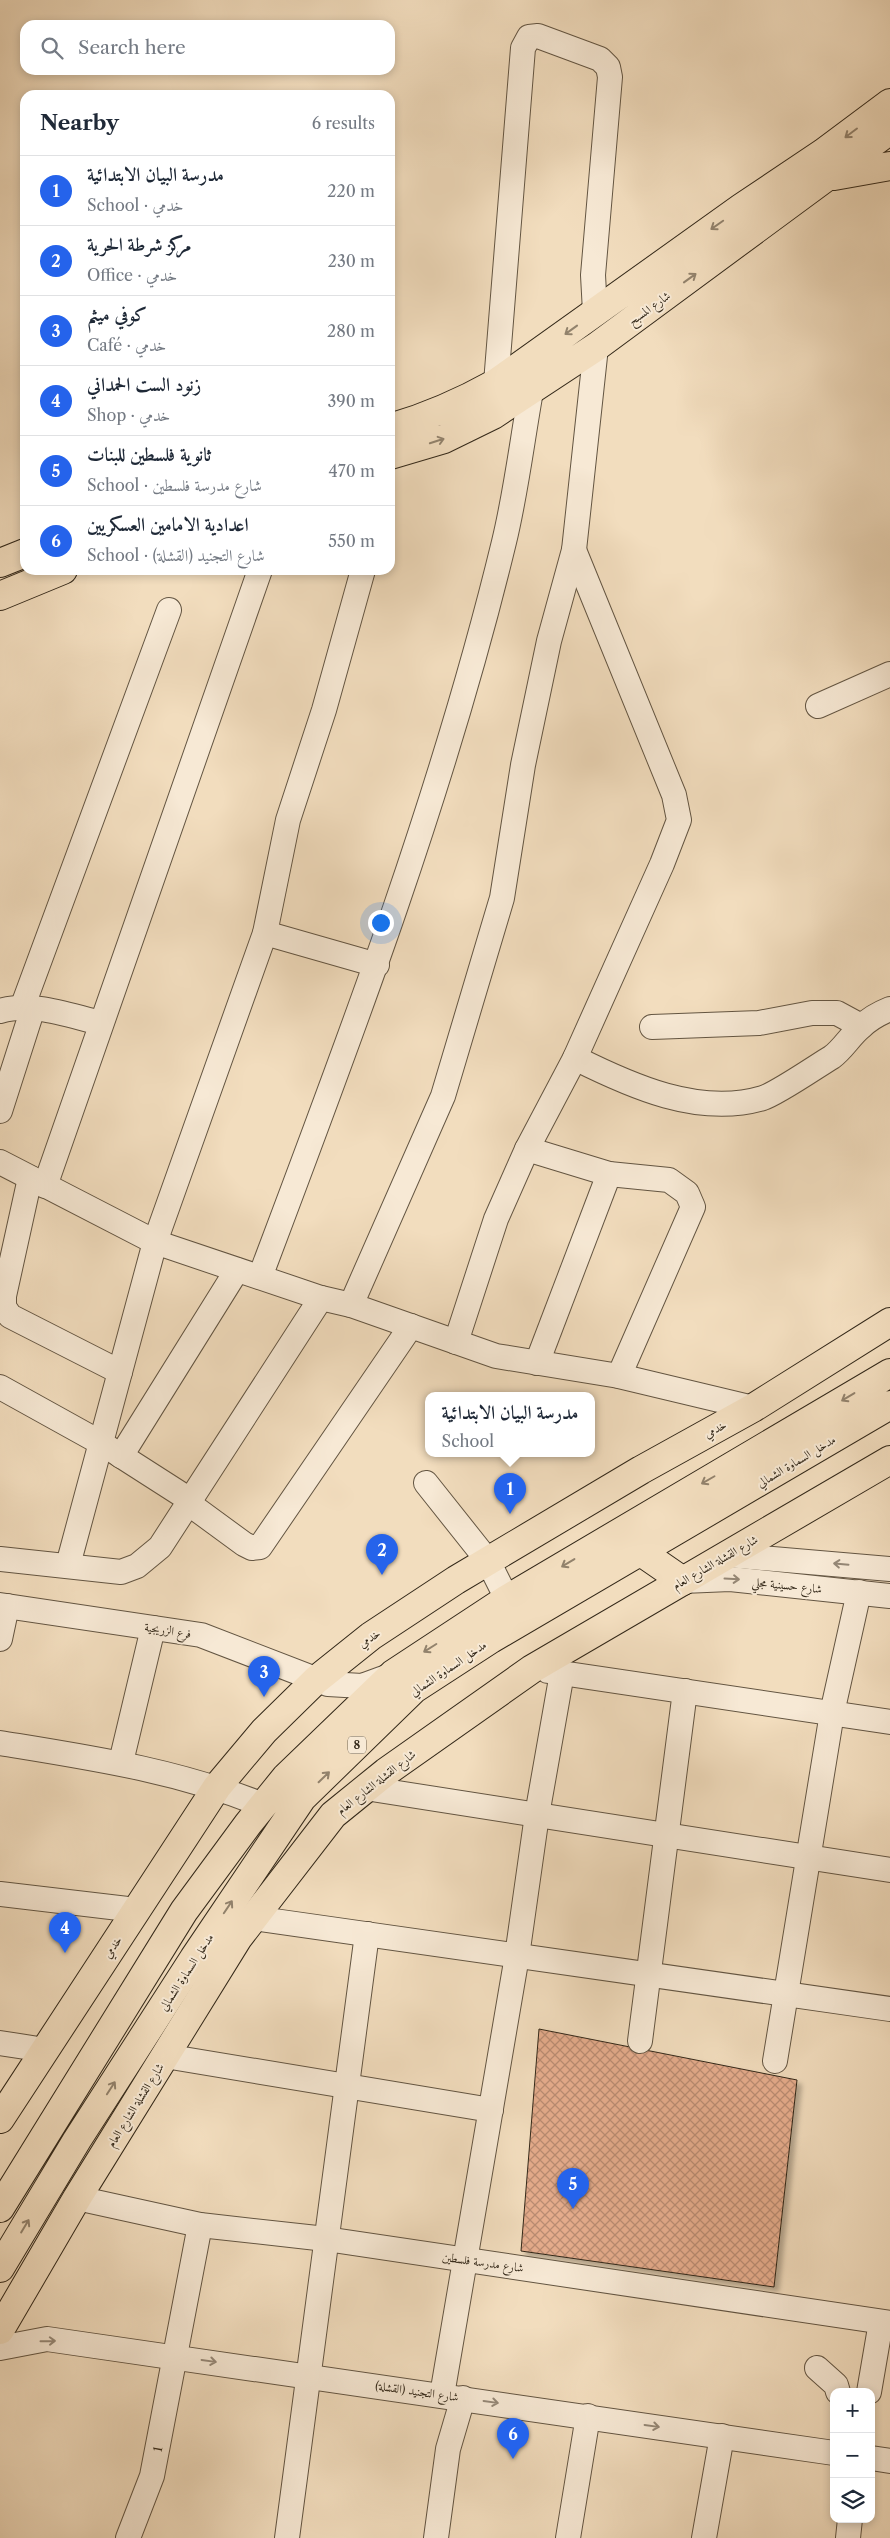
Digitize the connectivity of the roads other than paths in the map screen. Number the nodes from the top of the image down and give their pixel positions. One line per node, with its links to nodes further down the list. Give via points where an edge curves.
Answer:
1 (890, 103): 5 (main road, شارع المسبح, one-way to 5, via 823,154)
2 (890, 130): 4 (main road, شارع المسبح)
3 (890, 166): 4 (main road)
4 (827, 177): 6 (main road, شارع المسبح, one-way to 4)
5 (595, 312): 7 (main road, شارع المسبح, one-way to 7); 7 (street, via 593,275 610,77 608,67 600,59 538,36 529,37 523,48)
6 (596, 347): 8 (main road, شارع المسبح); 11 (street)
7 (496, 383): 9 (main road, شارع المسبح, via 459,404 422,419)
8 (531, 391): 10 (main road, شارع المسبح, one-way to 8, via 444,439 493,416); 22 (street, via 505,540 472,664)
9 (395, 448)
10 (395, 451)
11 (574, 550): 28 (street, via 674,795 679,820); 38 (street, via 550,641 524,766 502,898 443,1096)
12 (20, 555): 13 (main road)
13 (0, 563)
14 (51, 575): 17 (main road)
15 (258, 575): 25 (street)
16 (362, 575): 21 (street, via 324,710 288,820)
17 (0, 596)
18 (169, 610): 23 (street)
19 (890, 674): 20 (street)
20 (818, 706)
21 (265, 932): 22 (street); 34 (street)
22 (377, 965): 36 (street)
23 (18, 1009): 25 (street); 29 (street)
24 (890, 1009): 26 (street)
25 (101, 1023): 33 (street)
26 (861, 1026): 27 (street, via 837,1013 812,1013 759,1023); 28 (street, via 834,1055 766,1097 737,1104 710,1104 666,1095 621,1081)
27 (652, 1027)
28 (574, 1058): 30 (street)
29 (0, 1111)
30 (527, 1149): 32 (street); 41 (street, via 496,1219)
31 (0, 1162): 33 (street)
32 (609, 1174): 42 (street); 45 (street, via 669,1180 687,1193 693,1207)
33 (38, 1182): 34 (street); 43 (street, via 4,1296 4,1307 10,1316)
34 (155, 1242): 35 (street); 43 (street)
35 (237, 1270): 36 (street); 50 (street)
36 (260, 1278): 37 (street)
37 (321, 1298): 38 (street); 53 (street)
38 (351, 1305): 40 (street)
39 (890, 1322): 48 (main road, خدمي)
40 (411, 1326): 41 (street); 53 (street, via 260,1546 252,1548 244,1544)
41 (456, 1342): 42 (street, via 496,1356)
42 (537, 1363): 45 (street)
43 (120, 1372): 49 (street)
44 (890, 1372): 63 (main road, مدخل السماوة الشمالي / 8, one-way to 63)
45 (619, 1376): 48 (street)
46 (0, 1387): 49 (street)
47 (890, 1405): 54 (main road, مدخل السماوة الشمالي / 8)
48 (753, 1408): 57 (main road, خدمي)
49 (101, 1443): 50 (street); 58 (street)
50 (121, 1456): 53 (street)
51 (890, 1460): 55 (main road, شارع القشلة الشارع العام)
52 (426, 1483): 57 (street)
53 (189, 1502): 58 (street, via 160,1547 137,1566 121,1572)
54 (641, 1552): 60 (main road); 105 (main road, مدخل السماوة الشمالي / 8, one-way to 54, via 77,2140 302,1798 414,1689 491,1639)
55 (728, 1555): 59 (street, شارع حسينية مجلي, one-way to 55); 60 (main road, شارع القشلة الشارع العام)
56 (0, 1560): 58 (street)
57 (488, 1561): 63 (street); 70 (main road, خدمي, via 371,1636)
58 (68, 1565)
59 (890, 1568)
60 (683, 1581): 61 (street, شارع حسينية مجلي, one-way to 61, via 730,1579); 67 (main road, شارع القشلة الشارع العام)
61 (859, 1592): 62 (street, شارع حسينية مجلي); 72 (street)
62 (890, 1596)
63 (507, 1600): 69 (main road, مدخل السماوة الشمالي / 8, one-way to 69)
64 (3, 1605): 65 (street, فرع الزريجية); 66 (street)
65 (153, 1628): 70 (street, فرع الزريجية, via 201,1635); 76 (street)
66 (0, 1639)
67 (532, 1669): 68 (street); 78 (main road, شارع القشلة الشارع العام)
68 (562, 1673): 71 (street); 80 (street)
69 (393, 1674): 70 (street, فرع الزريجية, via 362,1686); 74 (main road, مدخل السماوة الشمالي / 8)
70 (322, 1682): 74 (street, via 340,1703); 77 (main road, خدمي, via 264,1731)
71 (685, 1691): 72 (street); 81 (street)
72 (832, 1713): 73 (street); 82 (street)
73 (890, 1722)
74 (340, 1725): 79 (main road, مدخل السماوة الشمالي / 8, via 286,1777)
75 (0, 1743): 76 (street)
76 (121, 1762): 77 (street)
77 (217, 1787): 79 (street); 85 (main road, خدمي)
78 (365, 1788): 80 (street); 86 (main road, شارع القشلة الشارع العام, via 333,1815)
79 (263, 1805): 101 (main road, مدخل السماوة الشمالي / 8, via 184,1911)
80 (537, 1815): 81 (street); 88 (street)
81 (667, 1835): 82 (street); 89 (street)
82 (807, 1857): 83 (street); 90 (street)
83 (890, 1870)
84 (0, 1894): 85 (street)
85 (136, 1910): 94 (main road, خدمي)
86 (253, 1918): 87 (street); 95 (main road, شارع القشلة الشارع العام)
87 (367, 1934): 88 (street); 97 (street)
88 (517, 1956): 89 (street); 98 (street)
89 (647, 1974): 90 (street); 92 (street)
90 (785, 1994): 91 (street); 96 (street)
91 (890, 2009)
92 (640, 2041)
93 (0, 2043): 94 (street)
94 (45, 2050): 99 (main road, خدمي)
95 (165, 2056): 97 (street); 100 (main road, شارع القشلة الشارع العام)
96 (775, 2061)
97 (347, 2088): 98 (street); 103 (street)
98 (491, 2110): 104 (street)
99 (0, 2119)
100 (77, 2198): 102 (street, شارع مدرسة فلسطين); 107 (main road, شارع القشلة الشارع العام)
101 (0, 2208)
102 (200, 2225): 103 (street, شارع مدرسة فلسطين); 109 (street, 1)
103 (326, 2239): 104 (street, شارع مدرسة فلسطين); 111 (street)
104 (465, 2260): 106 (street, شارع مدرسة فلسطين); 114 (street)
105 (0, 2268)
106 (886, 2322): 113 (street)
107 (0, 2330)
108 (0, 2348): 109 (street, شارع التجنيد (القشلة), one-way to 109, via 47,2339)
109 (175, 2356): 111 (street, شارع التجنيد (القشلة), one-way to 111); 121 (street, 1, via 152,2476)
110 (818, 2368): 112 (street)
111 (308, 2376): 114 (street, شارع التجنيد (القشلة)); 122 (street)
112 (837, 2388)
113 (870, 2388)
114 (453, 2396): 115 (street, شارع التجنيد (القشلة), one-way to 115); 123 (street)
115 (588, 2416): 116 (street, شارع التجنيد (القشلة), one-way to 116); 124 (street)
116 (722, 2436): 117 (street, شارع التجنيد (القشلة)); 125 (street)
117 (830, 2452)
118 (875, 2459): 119 (street)
119 (890, 2461)
120 (850, 2523): 126 (street)
121 (128, 2538)
122 (287, 2538)
123 (436, 2538)
124 (568, 2538)
125 (704, 2538)
126 (848, 2538)

